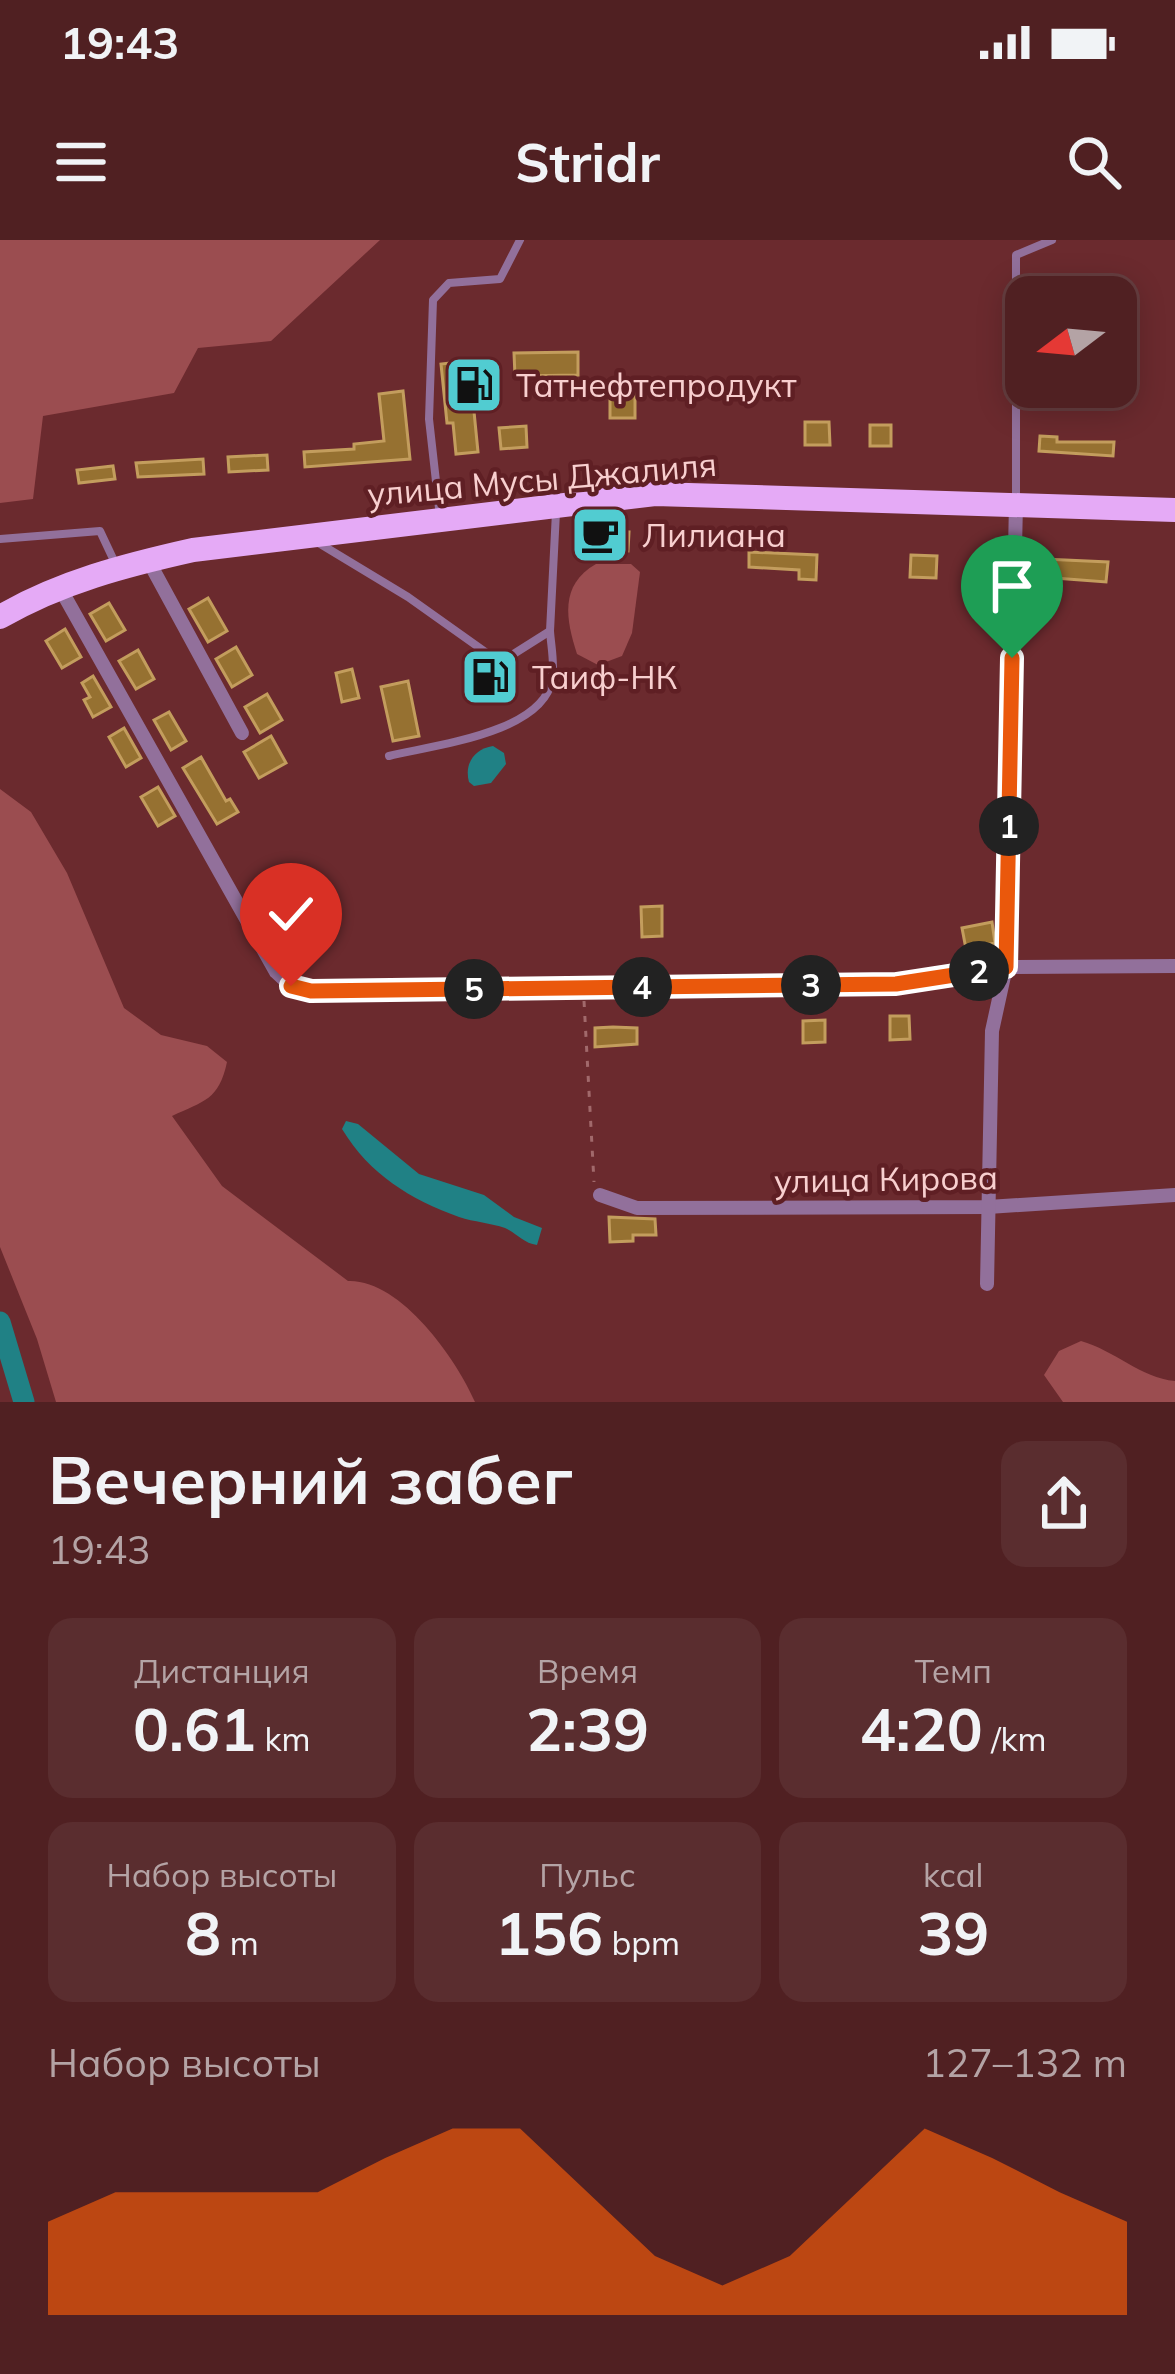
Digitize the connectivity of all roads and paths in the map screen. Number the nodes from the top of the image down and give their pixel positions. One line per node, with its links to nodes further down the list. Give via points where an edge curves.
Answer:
1 (520, 240): 6 (lane, via 500,279 449,283 433,301 429,419)
2 (1052, 240): 4 (lane, via 1016,255)
3 (556, 503): 4 (highway, улица Мусы Джалиля, via 719,493); 6 (highway, улица Мусы Джалиля); 13 (lane)
4 (1016, 503): 5 (highway, улица Мусы Джалиля); 17 (street)
5 (1175, 510)
6 (440, 518): 7 (highway, улица Мусы Джалиля)
7 (305, 536): 9 (highway, улица Мусы Джалиля); 13 (lane, via 491,656 512,655)
8 (0, 539): 10 (lane, via 100,531)
9 (148, 560): 10 (highway, улица Мусы Джалиля); 14 (street)
10 (117, 567): 11 (highway, улица Мусы Джалиля)
11 (60, 588): 12 (highway, улица Мусы Джалиля); 18 (street, via 291,986)
12 (0, 616)
13 (550, 632): 15 (lane, via 553,680 530,716)
14 (242, 733)
15 (389, 756)
16 (1175, 966): 17 (street)
17 (1006, 967): 18 (street, via 896,984); 21 (street, via 992,1031)
18 (584, 988): 19 (path)
19 (600, 1195): 21 (street, улица Кирова, via 638,1208)
20 (1175, 1195): 21 (street, улица Кирова)
21 (988, 1207): 22 (street)
22 (987, 1284)

